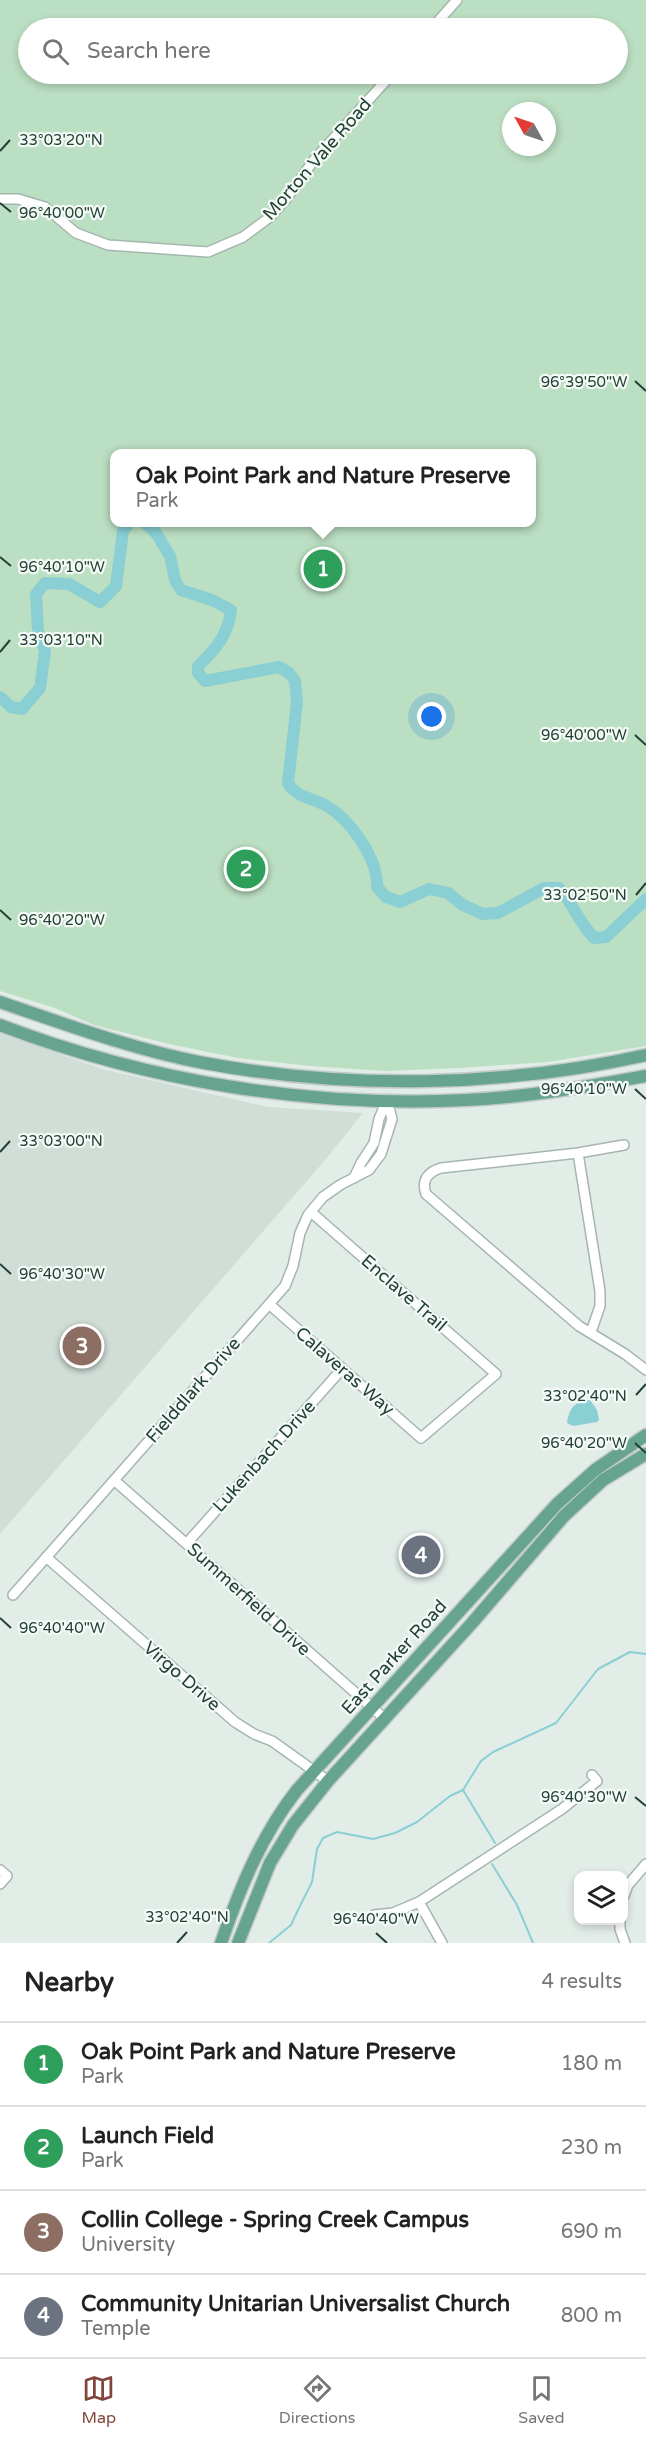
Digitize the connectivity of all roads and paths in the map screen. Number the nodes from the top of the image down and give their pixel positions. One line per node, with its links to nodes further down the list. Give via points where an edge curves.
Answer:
1 (457, 0): 2 (street)
2 (441, 18)
3 (383, 84): 4 (street, Morton Vale Road, via 270,217 243,237 208,252 108,245 76,233 45,207 18,199)
4 (0, 199)
5 (2, 1003): 6 (main road); 11 (main road, via 107,1038 204,1063 305,1076)
6 (0, 1018)
7 (0, 1025): 13 (main road, via 46,1043 192,1080 264,1092)
8 (646, 1055): 9 (main road)
9 (606, 1062): 11 (main road, via 517,1075); 12 (main road)
10 (646, 1076): 12 (main road)
11 (387, 1081): 13 (main road)
12 (611, 1083): 13 (main road, via 492,1098)
13 (387, 1100): 16 (street, Fielddlark Drive, via 374,1143 354,1178 323,1197)
14 (624, 1145): 15 (street)
15 (578, 1154): 18 (street, via 600,1291 600,1306); 18 (street, via 441,1168 431,1171 423,1187 426,1194 579,1326)
16 (311, 1212): 17 (street, Fielddlark Drive, via 300,1233 285,1286); 22 (street, Enclave Trail, via 496,1374)
17 (269, 1304): 19 (street, Calaveras Way); 25 (street, Fielddlark Drive)
18 (591, 1332): 20 (street)
19 (342, 1369): 22 (street, Calaveras Way); 29 (street, Lukenbach Drive)
20 (646, 1370)
21 (646, 1435): 24 (main road, East Parker Road)
22 (421, 1438)
23 (646, 1454): 26 (main road, East Parker Road)
24 (595, 1470): 26 (main road); 27 (main road, East Parker Road)
25 (114, 1480): 29 (street, Summerfield Drive); 31 (street, Fielddlark Drive)
26 (603, 1480): 28 (main road, East Parker Road)
27 (561, 1500): 28 (main road); 30 (main road, East Parker Road)
28 (571, 1510): 32 (main road, East Parker Road)
29 (187, 1543): 40 (street, Summerfield Drive)
30 (513, 1552): 32 (main road); 34 (main road, East Parker Road)
31 (46, 1557): 33 (street, Fielddlark Drive); 42 (street, Virgo Drive, via 235,1722)
32 (524, 1560): 35 (main road, East Parker Road)
33 (13, 1595)
34 (460, 1611): 35 (main road); 36 (main road, East Parker Road)
35 (472, 1623): 37 (main road, East Parker Road)
36 (436, 1638): 37 (main road); 38 (main road, East Parker Road)
37 (448, 1649): 39 (main road, East Parker Road)
38 (409, 1667): 39 (main road); 40 (main road, East Parker Road)
39 (421, 1679): 41 (main road, East Parker Road)
40 (372, 1708): 41 (street, Summerfield Drive); 42 (main road, East Parker Road)
41 (384, 1718): 44 (main road, East Parker Road)
42 (314, 1770): 44 (street, Virgo Drive); 45 (main road, East Parker Road, via 285,1806)
43 (592, 1775): 51 (street, via 597,1781 562,1809)
44 (328, 1781): 46 (main road, East Parker Road, via 293,1825)
45 (256, 1856): 46 (main road); 55 (main road, East Parker Road)
46 (270, 1863): 54 (main road, East Parker Road)
47 (646, 1864): 50 (street)
48 (3, 1873): 49 (street)
49 (0, 1884)
50 (628, 1886)
51 (419, 1902): 52 (street, via 393,1913); 56 (street)
52 (374, 1915)
53 (620, 1925): 57 (street)
54 (239, 1942)
55 (221, 1943)
56 (442, 1943)
57 (625, 1943)

